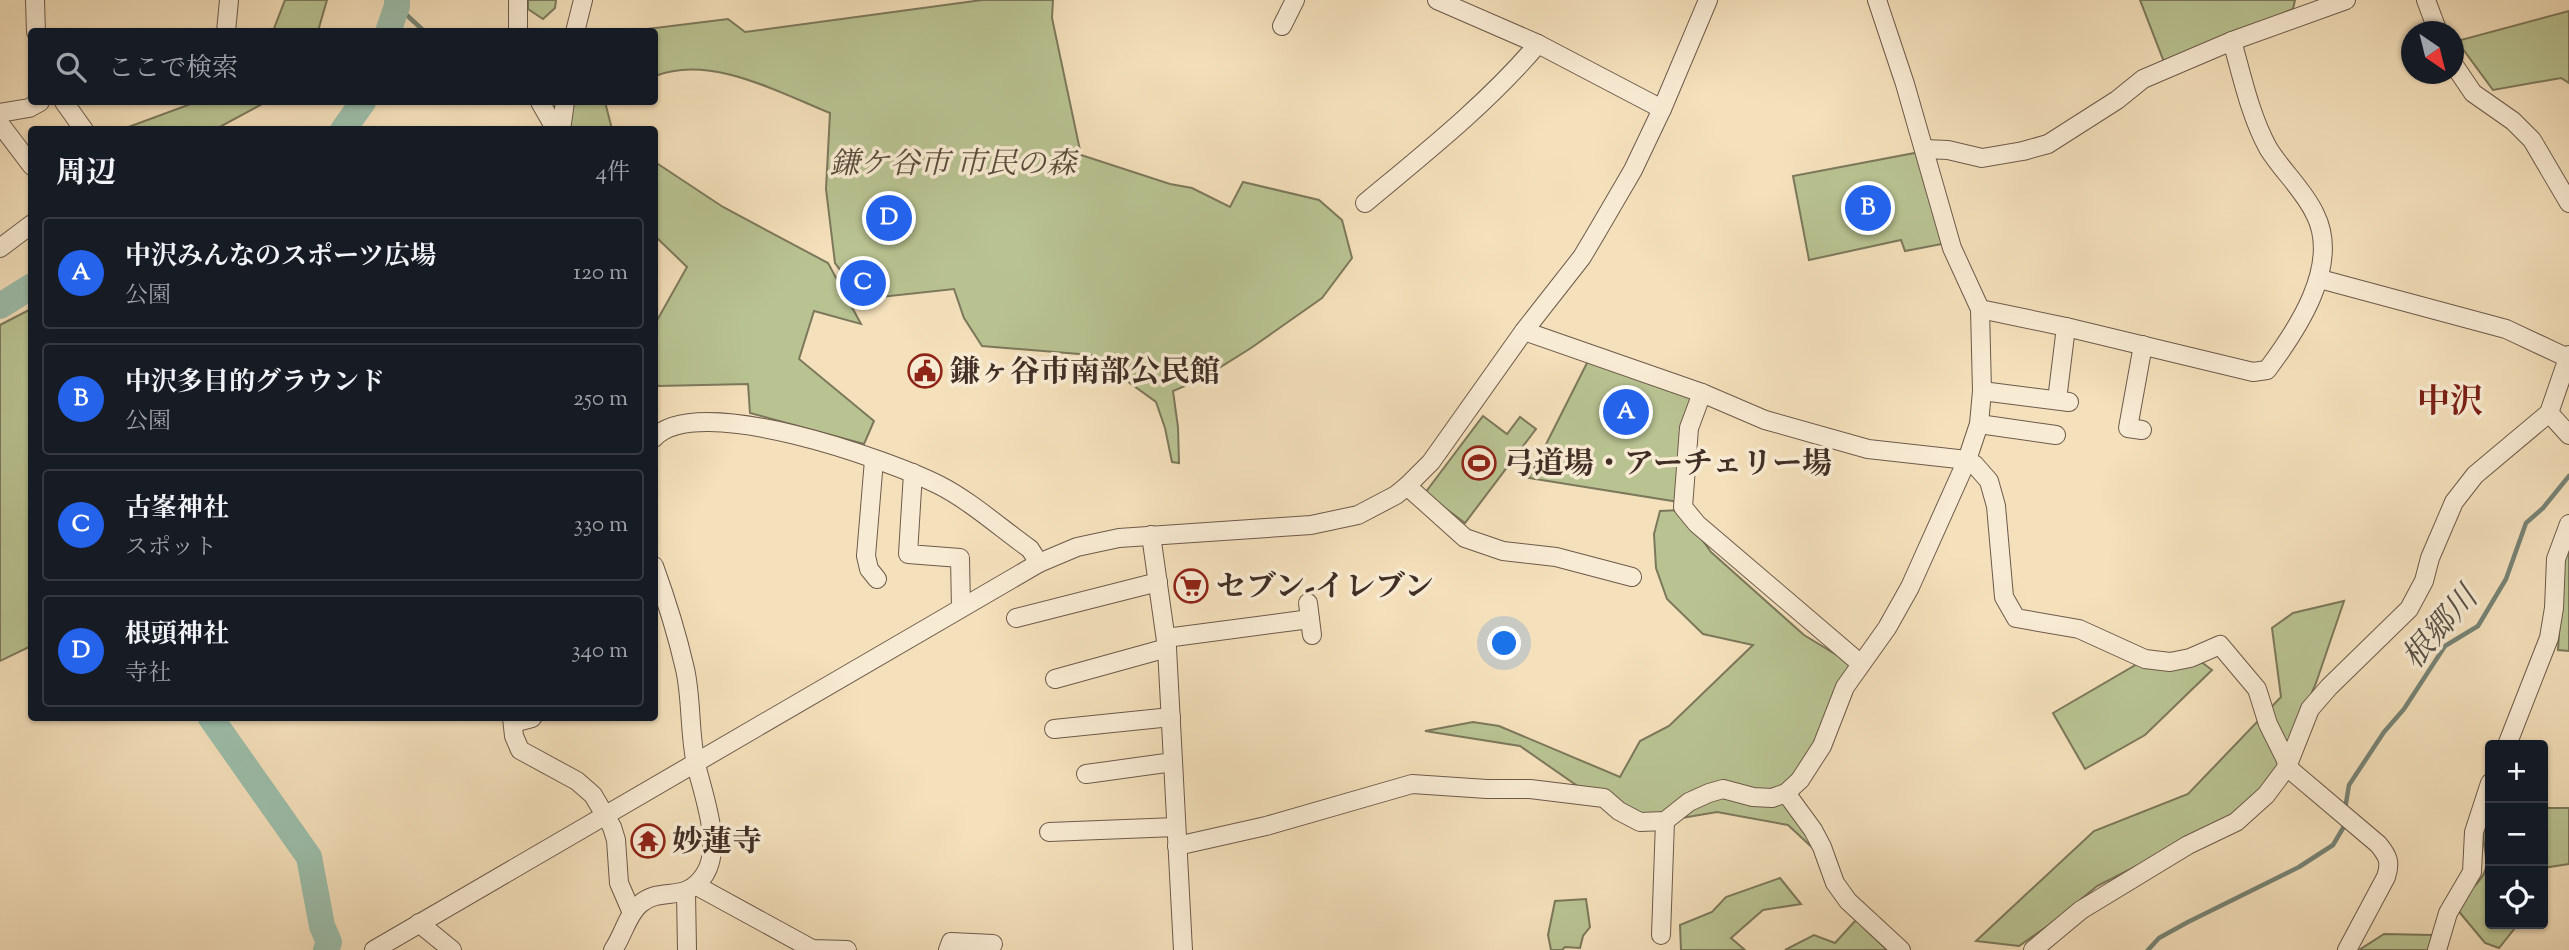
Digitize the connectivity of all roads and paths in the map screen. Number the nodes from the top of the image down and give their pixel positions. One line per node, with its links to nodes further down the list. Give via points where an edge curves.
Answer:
1 (35, 0): 13 (street)
2 (229, 0): 14 (street)
3 (518, 0): 15 (street)
4 (583, 0): 16 (street)
5 (1295, 0): 12 (street)
6 (1437, 0): 18 (street)
7 (1708, 0): 24 (street)
8 (1877, 0): 30 (street)
9 (2346, 0): 17 (street)
10 (2426, 0): 11 (street)
11 (2434, 21)
12 (1282, 26)
13 (36, 28)
14 (226, 28)
15 (518, 28)
16 (576, 28)
17 (2232, 41): 30 (street, via 2143,79 2048,144 1982,158); 36 (street, via 2265,140 2315,212 2322,231)
18 (1538, 44): 24 (street); 32 (street, via 1510,77)
19 (2464, 80): 33 (street, via 2473,93 2532,139)
20 (34, 105): 25 (street)
21 (66, 105): 27 (street)
22 (542, 105): 28 (street)
23 (564, 105): 29 (street)
24 (1662, 109): 39 (street, via 1587,248)
25 (0, 113)
26 (0, 124): 31 (street)
27 (82, 126)
28 (556, 126)
29 (560, 126)
30 (1924, 149): 37 (street, via 1952,248)
31 (28, 161)
32 (1365, 203)
33 (2569, 203)
34 (28, 226): 35 (street)
35 (3, 238)
36 (2320, 279): 40 (street, via 2293,335 2267,370 2253,372); 41 (street, via 2506,329)
37 (1980, 309): 38 (street); 42 (street)
38 (2066, 327): 40 (street); 42 (street, via 2063,401)
39 (1524, 331): 43 (street); 53 (street, via 1431,461)
40 (2143, 345): 46 (street, via 2128,428)
41 (2568, 356): 44 (street)
42 (1982, 391): 45 (street)
43 (1702, 393): 51 (street, via 1765,420 1868,449); 65 (street, via 1689,428 1684,507 1697,524)
44 (2549, 413): 49 (street); 73 (street, via 2476,475 2454,502 2409,609 2310,709)
45 (1979, 424): 48 (street); 51 (street)
46 (2142, 430)
47 (658, 435): 50 (street, via 673,425 708,422 767,427)
48 (2056, 435)
49 (2569, 435)
50 (874, 460): 52 (street); 59 (street, via 866,556)
51 (1967, 460): 65 (street, via 1910,587); 73 (street, via 1989,481 1996,506 2004,597 2016,618 2079,629 2145,659 2170,662 2220,645 2257,689)
52 (912, 473): 56 (street, via 941,486 1030,548); 61 (street, via 908,554 960,558)
53 (1407, 486): 55 (street, via 1358,515 1311,525); 57 (street, via 1465,538 1503,551 1556,557)
54 (2569, 524): 70 (street, via 2556,559 2549,638)
55 (1150, 535): 56 (street, via 1077,547); 60 (street)
56 (1039, 563): 61 (street)
57 (1632, 577)
58 (658, 579): 72 (street, via 685,669)
59 (877, 579)
60 (1158, 582): 62 (street); 64 (street)
61 (961, 608): 72 (street)
62 (1016, 618)
63 (1310, 619): 64 (street)
64 (1167, 643): 66 (street); 67 (street)
65 (1861, 664): 75 (street, via 1845,687 1822,746)
66 (1055, 680)
67 (1171, 717): 69 (street); 71 (street)
68 (513, 721): 77 (street, via 520,750 577,781)
69 (1054, 729)
70 (2509, 740)
71 (1173, 762): 74 (street); 79 (street)
72 (696, 763): 77 (street); 82 (street, via 712,843 707,870)
73 (2287, 767): 95 (street, via 2266,795 2236,822 2081,910); 96 (street, via 2388,857 2390,865 2376,899)
74 (1086, 774)
75 (1786, 793): 78 (street, via 1772,799 1723,789 1689,802); 94 (street, via 1813,830 1835,883 1848,901)
76 (2485, 798): 97 (street, via 2474,832 2472,872 2448,913)
77 (606, 816): 83 (street, via 616,840 619,883); 84 (street)
78 (1665, 821): 81 (street, via 1640,822 1604,798 1530,789 1412,784); 85 (street)
79 (1176, 827): 80 (street); 81 (street)
80 (1049, 832)
81 (1177, 846): 93 (street)
82 (691, 889): 83 (street, via 649,898); 90 (street); 91 (street, via 813,949)
83 (632, 913): 89 (street)
84 (419, 923): 87 (street); 88 (street)
85 (1661, 935)
86 (993, 944): 92 (street, via 951,942)
87 (374, 950)
88 (452, 950)
89 (613, 950)
90 (687, 950)
91 (847, 950)
92 (948, 950)
93 (1183, 950)
94 (1900, 950)
95 (2033, 950)
96 (2347, 950)
97 (2437, 950)

